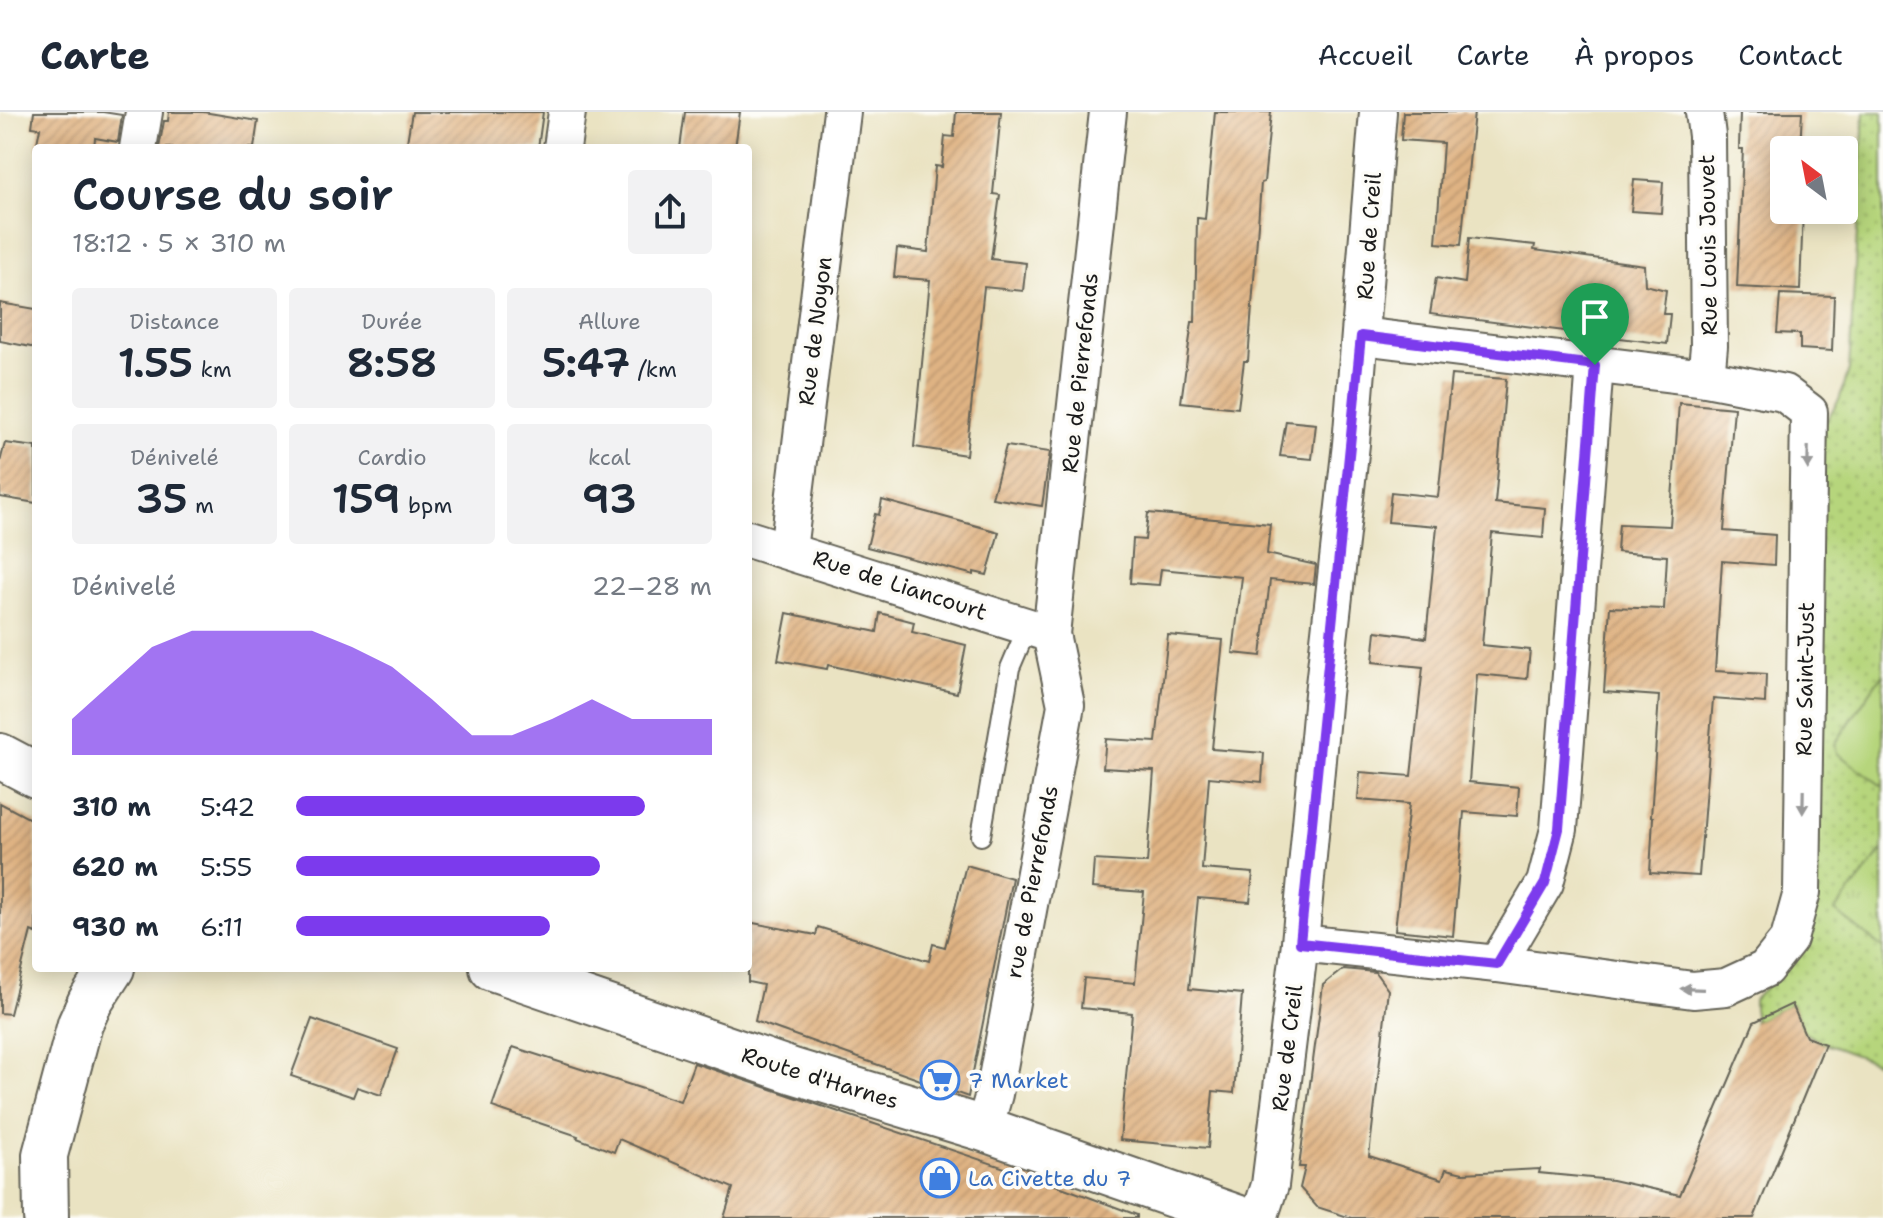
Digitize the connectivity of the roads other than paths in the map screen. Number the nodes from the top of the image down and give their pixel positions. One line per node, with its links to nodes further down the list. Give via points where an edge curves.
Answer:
1 (144, 112): 7 (street)
2 (567, 112): 8 (street)
3 (842, 112): 13 (street, Rue de Noyon)
4 (1108, 112): 14 (street, Rue de Pierrefonds)
5 (1378, 112): 9 (street, Rue de Creil)
6 (1704, 112): 11 (street, Rue Louis Jouvet)
7 (139, 144)
8 (563, 144)
9 (1361, 336): 10 (street); 16 (street, Rue de Creil)
10 (1595, 365): 11 (street); 17 (street, via 1559,829 1545,883)
11 (1706, 378): 17 (street, Rue Saint-Just, one-way to 17, via 1784,393 1809,412 1802,892 1789,939 1765,969 1726,987 1693,990)
12 (752, 540): 13 (street, Rue de Liancourt)
13 (788, 550): 14 (street, Rue de Liancourt)
14 (1039, 630): 15 (lane, via 1010,668); 20 (street, rue de Pierrefonds, via 1066,705)
15 (981, 836)
16 (1300, 943): 17 (street); 23 (street, Rue de Creil, via 1270,1185)
17 (1497, 964)
18 (109, 972): 21 (main road, via 80,1024 45,1155)
19 (504, 972): 20 (main road, Route d'Harnes, via 793,1071)
20 (984, 1129): 22 (main road, Route d'Harnes)
21 (46, 1218)
22 (1239, 1218)
23 (1259, 1218)

